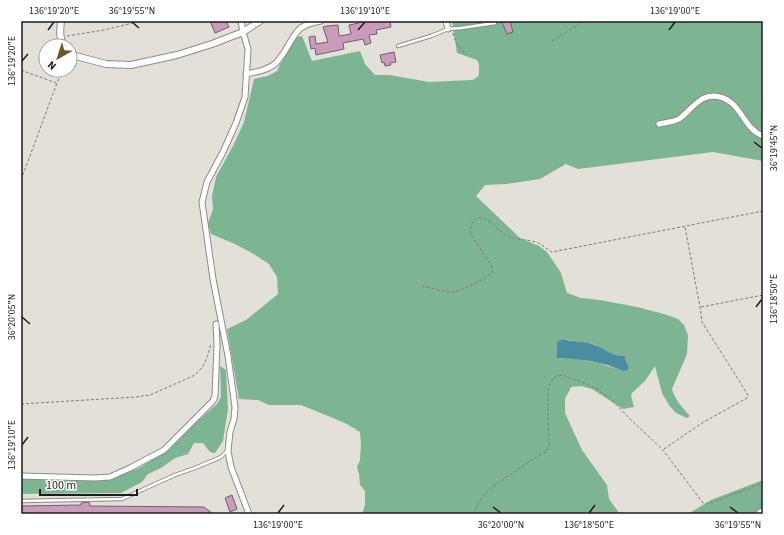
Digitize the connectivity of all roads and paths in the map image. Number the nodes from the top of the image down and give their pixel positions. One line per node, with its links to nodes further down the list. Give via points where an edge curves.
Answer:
1 (60, 21): 11 (street)
2 (141, 21): 11 (path)
3 (241, 21): 10 (street)
4 (260, 21): 10 (street)
5 (322, 21): 17 (street, via 310,23 295,33 276,64)
6 (446, 21): 9 (street)
7 (582, 21): 12 (path)
8 (495, 23): 9 (lane)
9 (450, 29): 13 (lane); 14 (path, via 456,43)
10 (243, 32): 15 (street, via 212,44 131,65 106,64); 17 (street, via 248,49)
11 (61, 37)
12 (552, 42)
13 (398, 46)
14 (467, 55)
15 (78, 57)
16 (21, 70): 19 (path)
17 (246, 74): 31 (street, via 245,97 236,123 207,182 202,202 213,279 233,384 235,407)
18 (59, 78): 19 (path)
19 (57, 83): 22 (path)
20 (659, 124): 21 (street, via 679,119 702,99 720,96 732,102 752,129)
21 (763, 136)
22 (21, 180)
23 (763, 211): 24 (path)
24 (685, 227): 25 (path, via 552,252 536,242 504,234 486,220 476,219 472,223 470,233 492,267 491,273 453,292); 27 (path)
25 (422, 286)
26 (763, 295): 27 (path)
27 (700, 307): 32 (path, via 702,322 748,395)
28 (216, 324): 33 (street, via 217,352 213,401 164,450 110,477)
29 (212, 340): 30 (path, via 199,373 150,395)
30 (21, 404)
31 (229, 450): 35 (lane, via 221,457 122,499); 36 (street, via 231,467)
32 (664, 450): 34 (path, via 703,503 707,504); 37 (path, via 605,394 579,381 562,375 556,376 551,381 548,391 550,440 546,452 483,495)
33 (21, 476)
34 (763, 483)
35 (21, 500)
36 (249, 514)
37 (473, 514)

